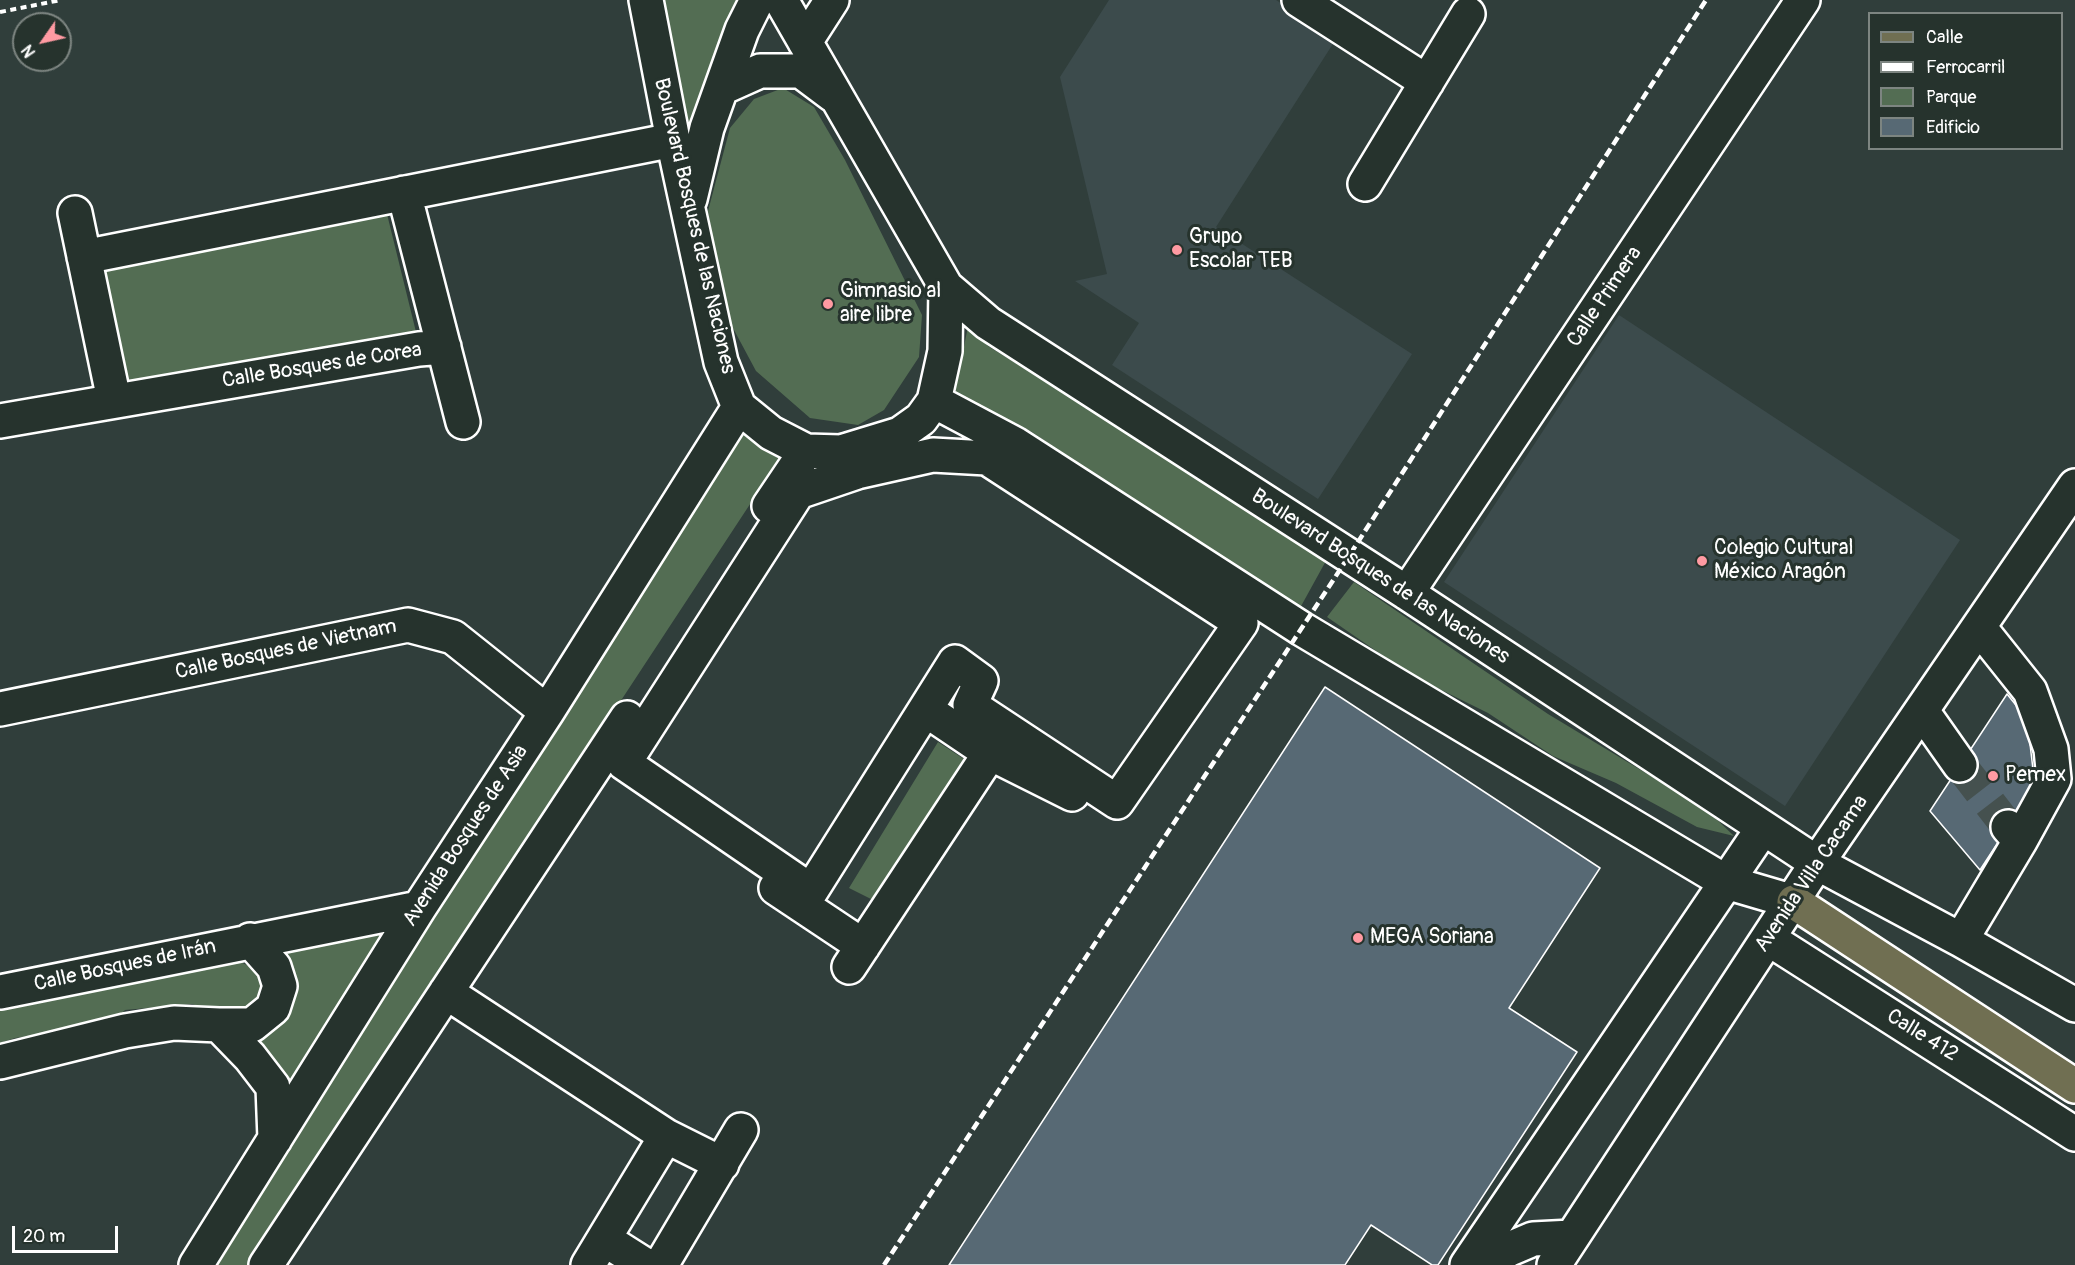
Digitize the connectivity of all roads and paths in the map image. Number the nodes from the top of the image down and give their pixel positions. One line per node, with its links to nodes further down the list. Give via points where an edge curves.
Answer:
1 (61, 0): 8 (path)
2 (646, 0): 14 (street, Boulevard Bosques de las Naciones)
3 (757, 0): 12 (street)
4 (781, 0): 10 (street, Boulevard Bosques de las Naciones)
5 (832, 0): 10 (street)
6 (1299, 0): 11 (street)
7 (1803, 0): 29 (street, Calle Primera)
8 (0, 12)
9 (1468, 14): 11 (street)
10 (805, 42): 13 (street, Boulevard Bosques de las Naciones)
11 (1427, 82): 15 (street)
12 (722, 88): 13 (street, via 760,71 801,71); 17 (street, via 707,128)
13 (837, 98): 20 (street, Boulevard Bosques de las Naciones)
14 (673, 140): 16 (street); 17 (street, Boulevard Bosques de las Naciones)
15 (1365, 184)
16 (404, 193): 19 (street); 21 (street, Calle Bosques de Corea)
17 (688, 207): 24 (street, Boulevard Bosques de las Naciones, via 721,362)
18 (75, 213): 19 (street)
19 (84, 257): 22 (street)
20 (946, 287): 23 (street, Boulevard Bosques de las Naciones, via 945,351); 29 (street, Boulevard Bosques de las Naciones, via 988,323)
21 (444, 347): 22 (street, Calle Bosques de Corea); 26 (street)
22 (114, 400): 25 (street, Calle Bosques de Corea)
23 (934, 401): 27 (street, Boulevard Bosques de las Naciones, via 921,419 900,434 842,452); 42 (street, via 1015,444 1302,629)
24 (739, 407): 27 (street, Boulevard Bosques de las Naciones, via 771,433); 34 (street, Avenida Bosques de Asia)
25 (0, 421)
26 (463, 422)
27 (806, 451): 37 (street)
28 (2075, 486): 30 (street, Avenida Villa Cacama)
29 (1407, 593): 40 (street, Boulevard Bosques de las Naciones)
30 (1979, 627): 33 (street, Avenida Villa Cacama); 48 (street, via 2030,691 2051,749 2054,779 2014,834)
31 (957, 689): 35 (street)
32 (0, 709): 34 (street, Calle Bosques de Vietnam, via 408,625 453,637)
33 (1922, 711): 38 (street); 41 (street, Avenida Villa Cacama)
34 (547, 712): 44 (street, Avenida Bosques de Asia)
35 (938, 718): 36 (street); 45 (street)
36 (990, 753): 39 (street); 45 (street, via 856,957)
37 (609, 764): 37 (street, via 798,492 856,472 933,455 987,458 1241,623 1117,802 970,705 981,681 955,662 811,891); 45 (street); 50 (street)
38 (1960, 765)
39 (1096, 806)
40 (1763, 828): 41 (street, Boulevard Bosques de las Naciones); 42 (street)
41 (1817, 863): 43 (street, Avenida Villa Cacama); 48 (street, Boulevard Bosques de las Naciones)
42 (1726, 882): 43 (street); 66 (street)
43 (1794, 902): 46 (street, Avenida Villa Cacama); 54 (main road)
44 (419, 908): 47 (street, Calle Bosques de Irán); 58 (street, Avenida Bosques de Asia)
45 (812, 912)
46 (1769, 939): 56 (street, Calle 412); 60 (street, Avenida Villa Cacama)
47 (250, 940): 49 (street, Calle Bosques de Irán); 52 (street, via 274,967 280,986 273,1008 252,1025)
48 (1961, 940): 51 (street, Boulevard Bosques de las Naciones)
49 (0, 992)
50 (446, 992): 57 (street); 63 (street)
51 (2075, 1005)
52 (219, 1025): 53 (street, via 174,1023 125,1031); 58 (street, via 273,1087)
53 (0, 1062)
54 (2075, 1086)
55 (741, 1130): 59 (street)
56 (2075, 1134)
57 (666, 1136): 59 (street); 61 (street)
58 (275, 1139): 62 (street, Avenida Bosques de Asia)
59 (722, 1164): 65 (street)
60 (1572, 1238): 67 (street, via 1533,1239 1505,1251); 68 (street, Avenida Villa Cacama)
61 (596, 1252): 64 (street)
62 (196, 1265)
63 (266, 1265)
64 (645, 1265)
65 (661, 1265)
66 (1467, 1265)
67 (1495, 1265)
68 (1554, 1265)

